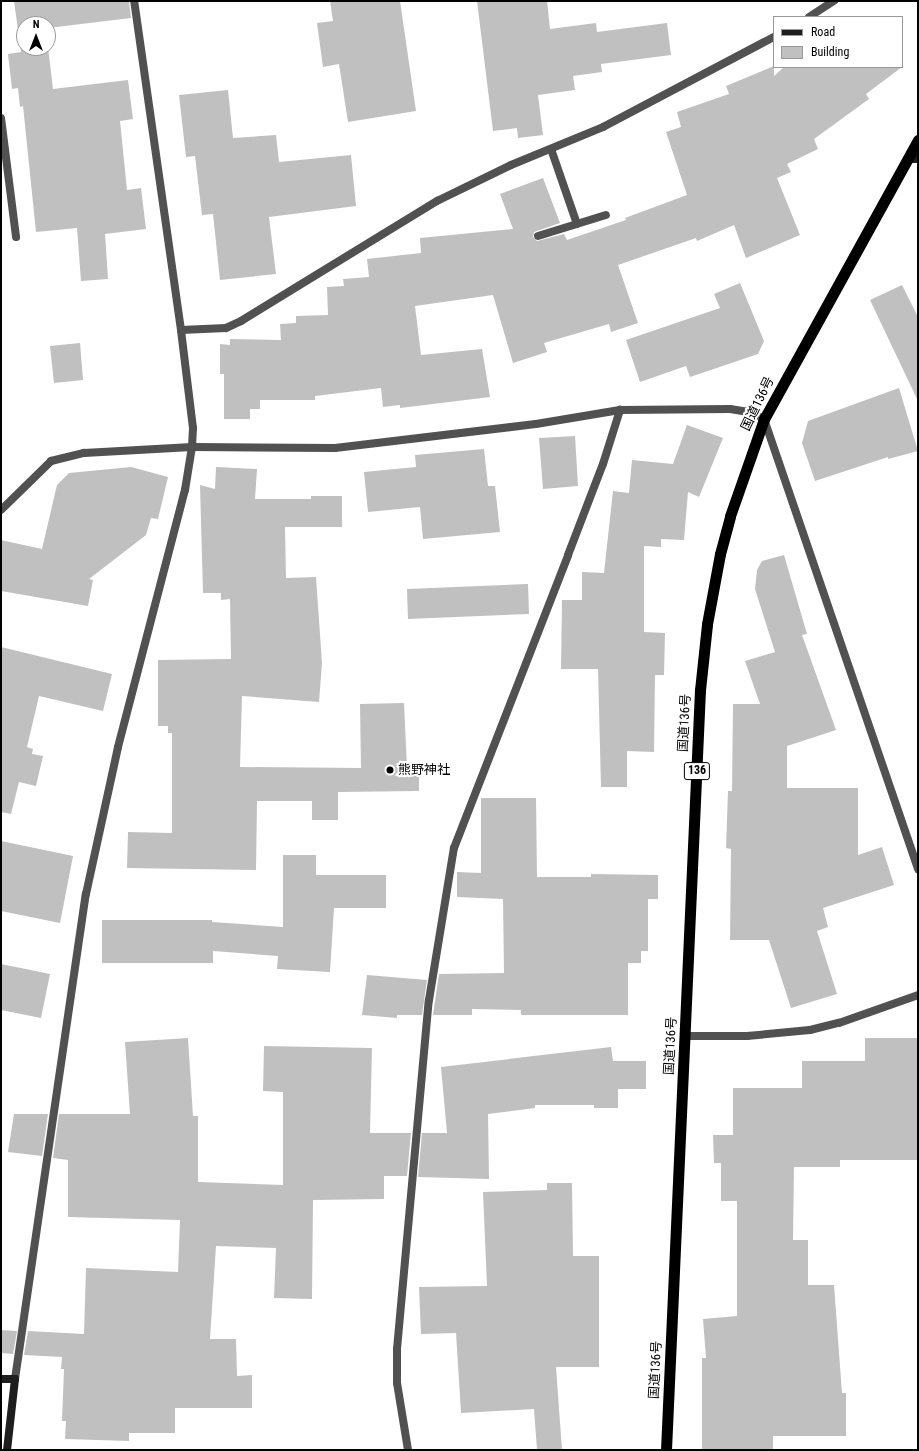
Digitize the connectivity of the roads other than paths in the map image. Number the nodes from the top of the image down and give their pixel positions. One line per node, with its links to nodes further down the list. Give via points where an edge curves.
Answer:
1 (134, 1): 13 (street)
2 (834, 1): 3 (street)
3 (811, 16)
4 (773, 38): 7 (street, via 603,127)
5 (1, 118): 12 (street)
6 (918, 140): 8 (highway, 国道136号 / 136)
7 (551, 149): 10 (street); 13 (street, via 437,200 241,321 226,328)
8 (913, 159): 15 (highway, 国道136号 / 136)
9 (606, 215): 10 (street)
10 (577, 224): 11 (street)
11 (538, 236)
12 (16, 237)
13 (181, 330): 16 (street, via 193,428)
14 (620, 410): 15 (street, via 730,409); 16 (street, via 368,446); 24 (street, via 603,464 454,848 429,1000 396,1349 397,1383)
15 (764, 419): 18 (street); 20 (highway, 国道136号 / 136, via 730,516 707,624 700,698)
16 (192, 447): 17 (street, via 84,453 51,461); 22 (street, via 185,490 118,747 86,894)
17 (1, 510)
18 (918, 869)
19 (918, 995): 20 (street, via 839,1023 810,1030 746,1036)
20 (686, 1036): 25 (highway, 国道136号 / 136)
21 (1, 1379): 22 (main road)
22 (15, 1380): 23 (main road)
23 (6, 1450)
24 (408, 1450)
25 (666, 1450)

